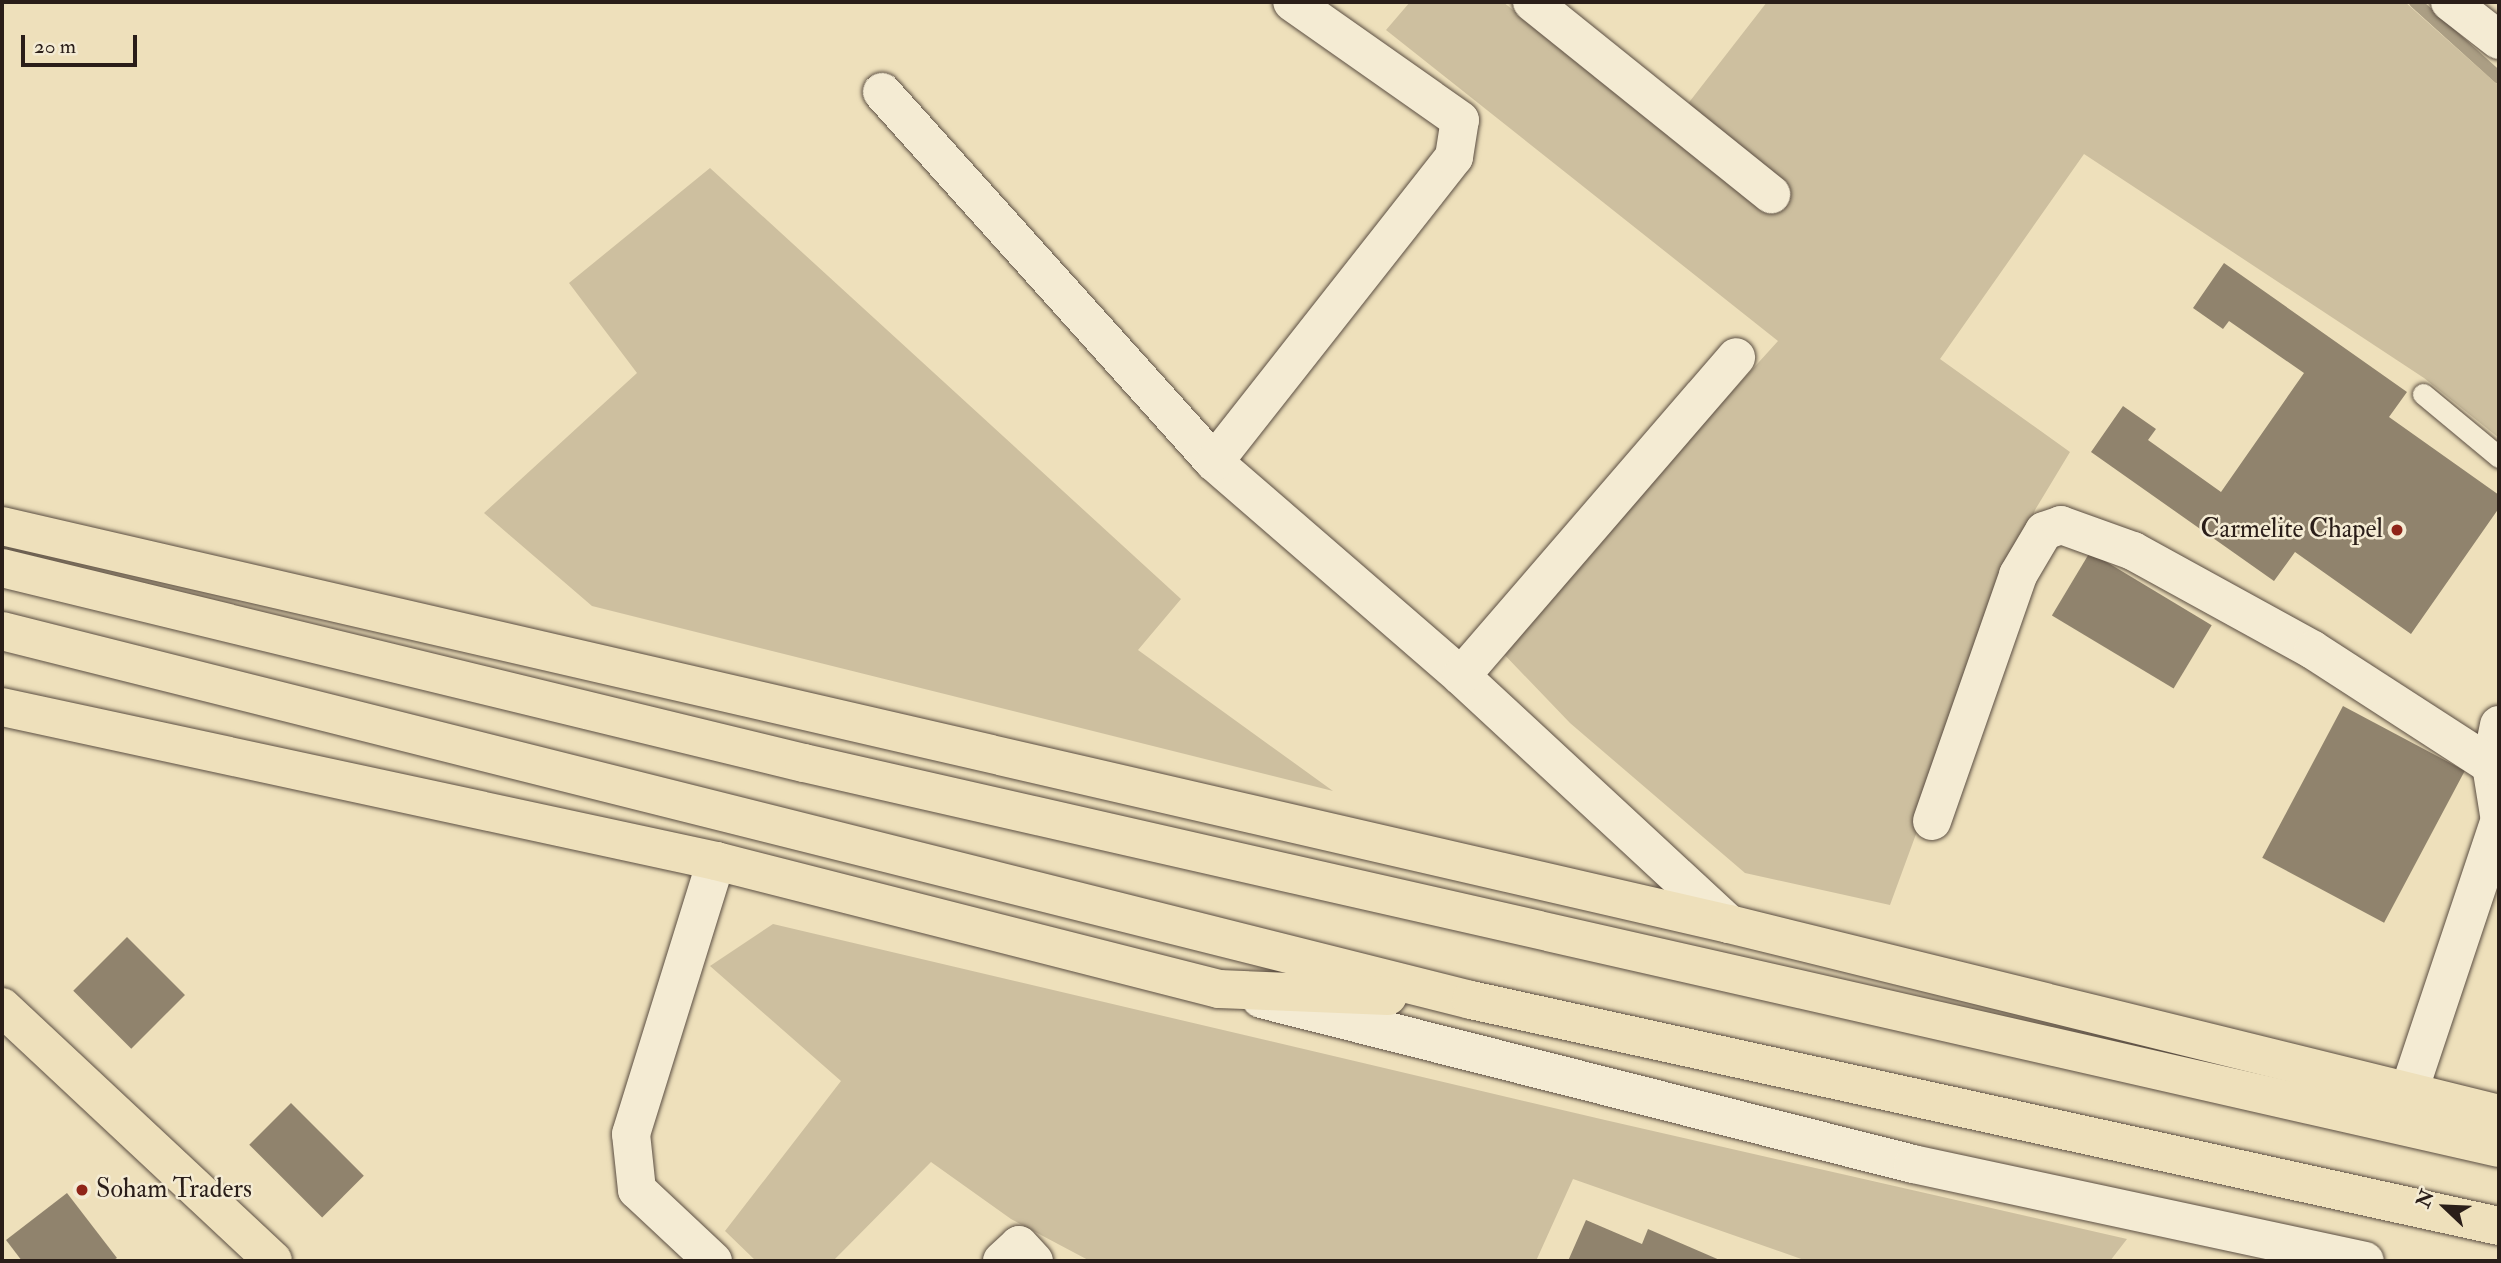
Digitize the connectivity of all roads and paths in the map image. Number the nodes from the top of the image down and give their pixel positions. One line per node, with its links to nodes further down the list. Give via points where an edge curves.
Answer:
1 (1292, 2): 10 (street, via 1460,120 1454,157)
2 (1532, 2): 6 (street)
3 (2450, 2): 4 (street)
4 (2499, 40)
5 (882, 92): 10 (street)
6 (1771, 194)
7 (1736, 357): 14 (street)
8 (2423, 394): 9 (lane)
9 (2499, 457)
10 (1214, 462): 14 (street)
11 (2, 526): 22 (main road)
12 (2, 568): 28 (main road, via 817,766)
13 (2, 631): 24 (main road)
14 (1461, 676): 22 (street)
15 (2, 707): 21 (main road)
16 (2499, 725): 17 (street)
17 (2491, 765): 18 (street); 19 (street, via 2313,650 2133,551 2061,525 2044,531 2018,575)
18 (2499, 815)
19 (1932, 821)
20 (2499, 822): 26 (street)
21 (716, 861): 23 (main road); 31 (street, via 631,1134 637,1190)
22 (1729, 924): 26 (main road)
23 (1219, 989): 24 (main road); 34 (street, via 1913,1164)
24 (1471, 1000): 29 (main road)
25 (2, 1007): 30 (main road)
26 (2409, 1091): 27 (main road)
27 (2499, 1114)
28 (2499, 1148)
29 (2499, 1226)
30 (273, 1261)
31 (713, 1261)
32 (1002, 1261): 33 (street, via 1019,1245)
33 (1034, 1261)
34 (2365, 1261)

